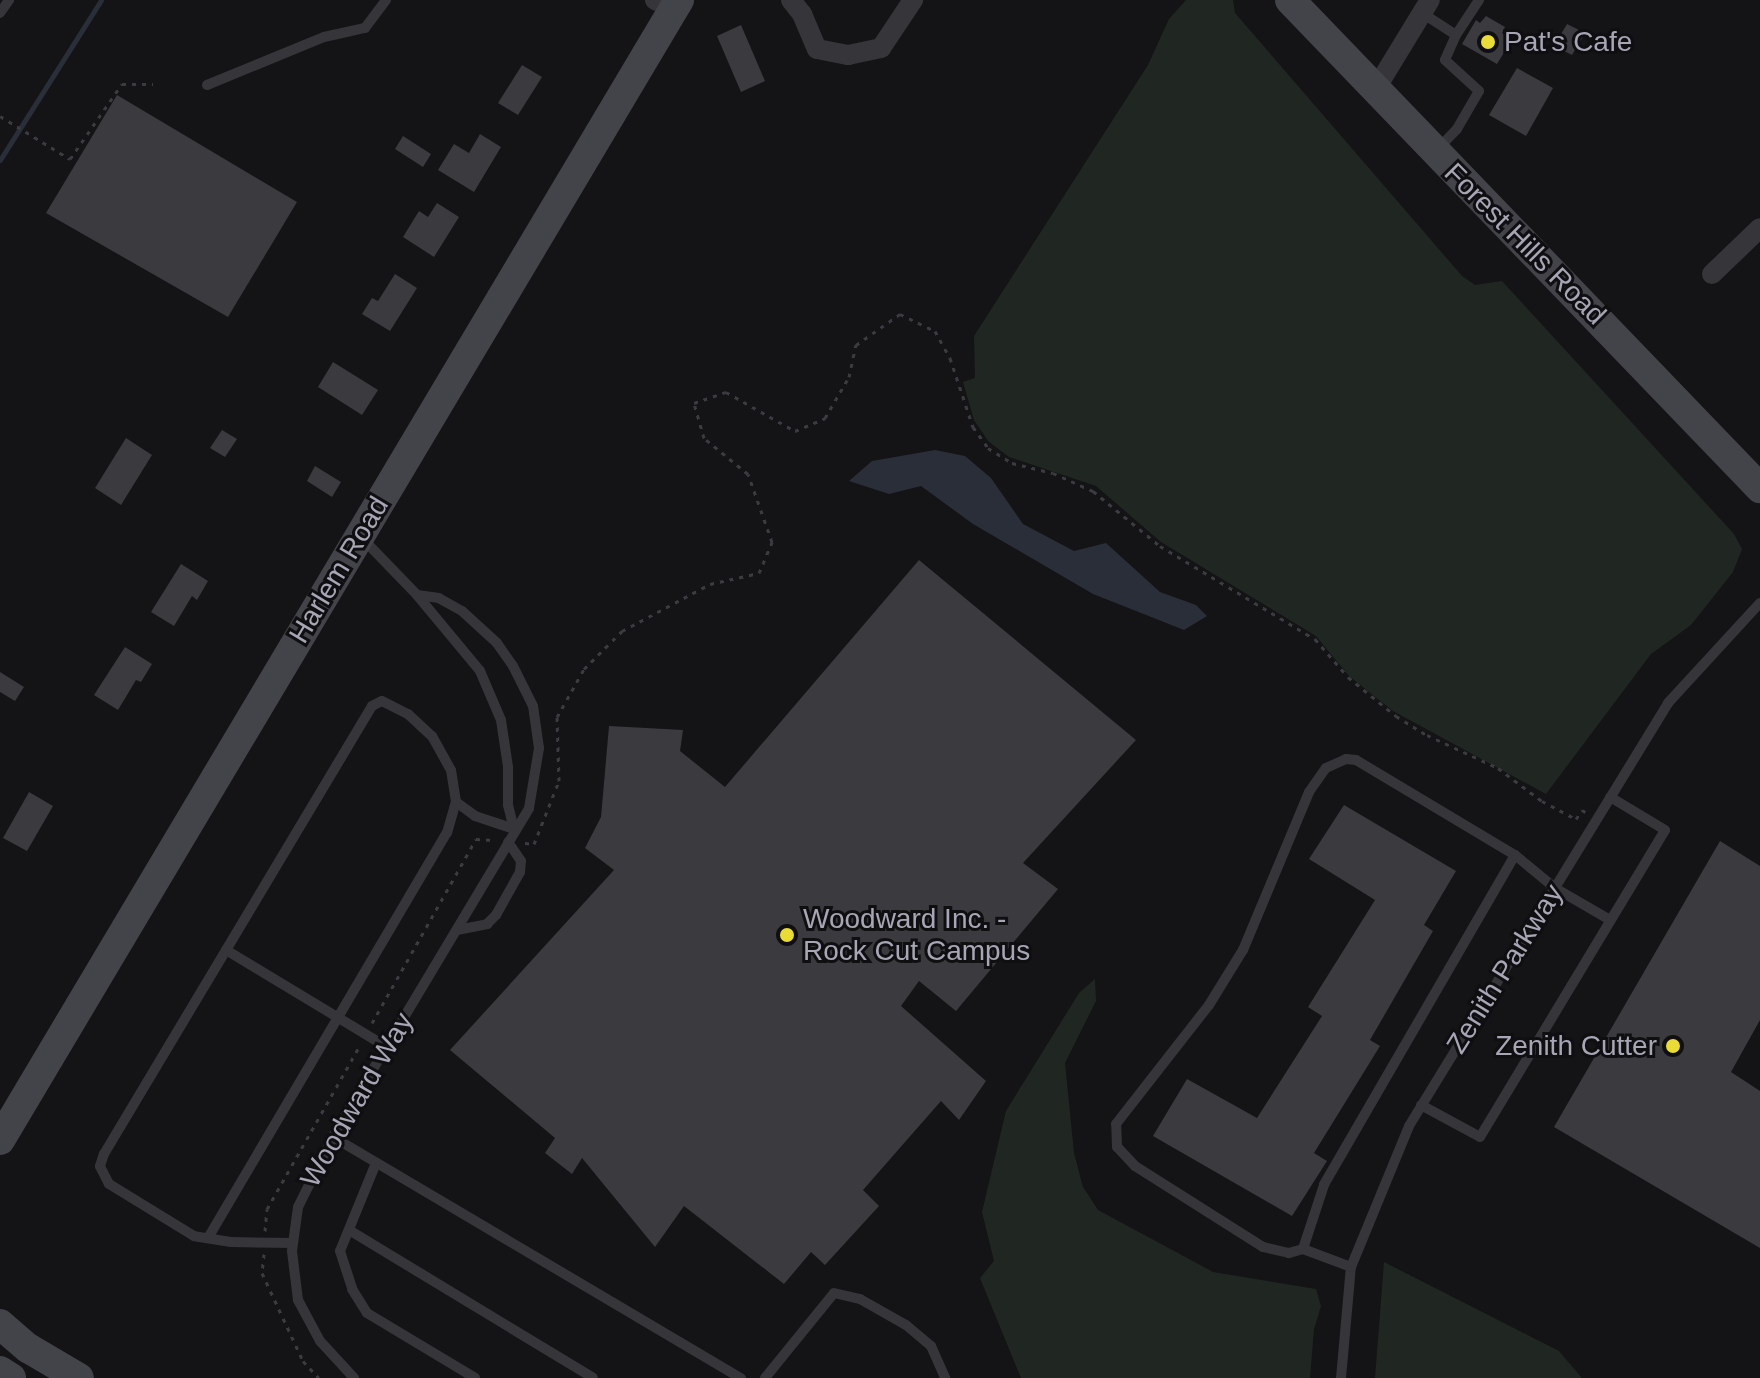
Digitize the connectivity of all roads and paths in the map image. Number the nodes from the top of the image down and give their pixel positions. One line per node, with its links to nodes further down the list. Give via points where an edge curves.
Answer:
1 (9, 0): 9 (lane)
2 (386, 0): 12 (lane, via 365,28 324,37)
3 (791, 0): 8 (street, via 817,49 848,55 881,48)
4 (1290, 0): 13 (main road, Forest Hills Road)
5 (1479, 0): 10 (lane)
6 (669, 3): 19 (main road, Harlem Road)
7 (1426, 6): 10 (lane); 13 (street)
8 (909, 7)
9 (0, 13)
10 (1456, 35): 15 (lane, via 1445,60 1479,91)
11 (153, 84): 14 (path, via 122,84 70,159)
12 (207, 85)
13 (1375, 90): 15 (main road, Forest Hills Road)
14 (0, 116)
15 (1436, 152): 18 (main road, Forest Hills Road)
16 (1760, 228): 17 (street)
17 (1712, 274)
18 (1760, 488)
19 (360, 536): 20 (lane, Woodward Way); 37 (main road, Harlem Road)
20 (417, 595): 25 (lane, Woodward Way, via 470,656 492,694 506,744); 25 (lane, Woodward Way, via 439,598 497,643 533,706 539,748 529,808)
21 (1760, 603): 22 (lane, Zenith Parkway, via 1668,703)
22 (1610, 797): 24 (lane, Zenith Parkway); 29 (lane, via 1665,830)
23 (456, 802): 25 (lane, via 475,816); 31 (lane, via 451,770 432,736 408,714 382,701 372,706); 32 (lane, via 447,833)
24 (1597, 819): 26 (path, via 1582,810 1576,819 1498,768 1396,716 1348,677 1315,639 1160,546 1093,491 1012,463 988,448 973,427 950,358 935,331 900,314 856,345 849,377 825,418 795,431 726,392 694,403 704,438 748,474 772,542 759,573 710,584 622,631 584,669 557,717 559,781 534,844); 28 (lane, Zenith Parkway)
25 (514, 829): 26 (lane, Woodward Way)
26 (508, 842): 30 (lane, Woodward Way); 30 (lane, via 521,861 520,872 496,915 487,924); 33 (path, via 476,839)
27 (1515, 855): 28 (lane); 43 (lane, via 1324,1185); 43 (lane, via 1356,760 1326,768 1309,792 1243,950 1209,1005 1116,1124 1117,1147 1135,1166 1263,1247 1289,1253)
28 (1555, 888): 29 (lane); 35 (lane, Zenith Parkway)
29 (1610, 920): 35 (lane, via 1480,1137)
30 (457, 930): 34 (lane, Woodward Way)
31 (226, 950): 32 (lane); 40 (lane, via 100,1166 109,1184 194,1236)
32 (337, 1017): 33 (lane); 40 (lane)
33 (366, 1034): 34 (lane); 41 (path, via 267,1209)
34 (387, 1047): 36 (lane, Woodward Way)
35 (1421, 1105): 44 (lane, Zenith Parkway)
36 (333, 1137): 38 (lane); 42 (lane, Woodward Way, via 298,1207)
37 (0, 1140)
38 (376, 1163): 39 (lane); 55 (lane)
39 (349, 1230): 53 (lane, via 340,1251 352,1289 367,1313); 54 (lane)
40 (208, 1238): 41 (lane)
41 (265, 1243): 42 (lane); 51 (path, via 262,1273 303,1361)
42 (292, 1243): 52 (lane, Woodward Way, via 293,1276 309,1323 338,1365)
43 (1303, 1249): 44 (lane)
44 (1351, 1267): 58 (lane, Zenith Parkway)
45 (0, 1317): 47 (main road)
46 (0, 1324): 47 (main road)
47 (28, 1348): 50 (main road)
48 (0, 1371): 49 (main road)
49 (11, 1378)
50 (79, 1378)
51 (319, 1378)
52 (354, 1378)
53 (475, 1378)
54 (593, 1378)
55 (741, 1378)
56 (765, 1378): 57 (lane, via 834,1293 860,1299 906,1325 931,1346)
57 (945, 1378)
58 (1341, 1378)

